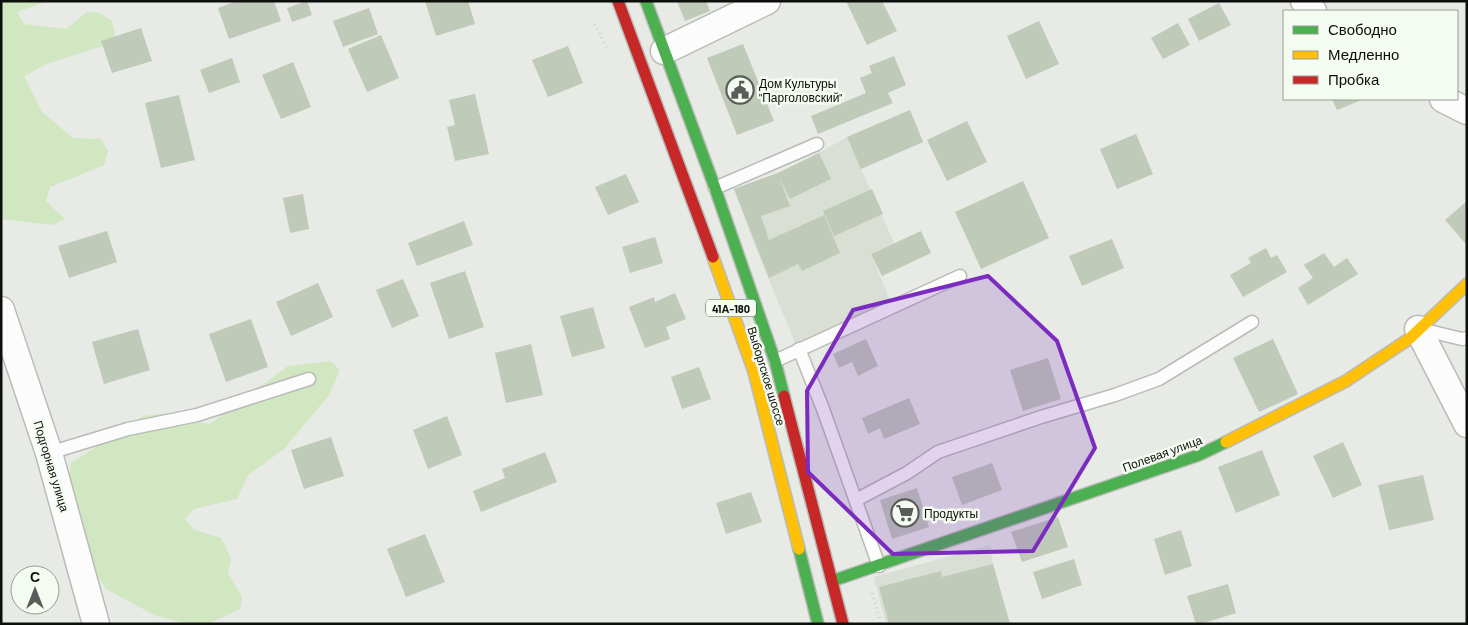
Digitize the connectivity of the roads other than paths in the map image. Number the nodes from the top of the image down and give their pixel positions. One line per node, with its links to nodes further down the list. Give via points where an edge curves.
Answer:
1 (618, 1): 24 (main road, Выборгское шоссе / 41А-180, via 754,372)
2 (646, 1): 4 (main road, Выборгское шоссе / 41А-180)
3 (767, 1): 4 (street)
4 (664, 51): 8 (main road, Выборгское шоссе / 41А-180)
5 (1445, 100): 6 (street)
6 (1467, 111)
7 (817, 144): 8 (lane)
8 (715, 188): 16 (main road, Выборгское шоссе / 41А-180)
9 (960, 276): 15 (lane)
10 (1467, 284): 13 (main road, Полевая улица)
11 (1, 310): 19 (street, Подгорная улица)
12 (1252, 322): 20 (lane, via 1159,379 938,452)
13 (1418, 329): 14 (lane); 18 (street); 21 (main road, Полевая улица, via 1409,339 1346,381 1199,455)
14 (1467, 338)
15 (799, 349): 16 (lane); 20 (lane)
16 (776, 361): 22 (main road, Выборгское шоссе / 41А-180)
17 (309, 379): 19 (lane, via 197,415 128,430)
18 (1467, 424)
19 (49, 453): 23 (street, Подгорная улица)
20 (856, 500): 21 (lane)
21 (879, 566): 22 (main road, Полевая улица)
22 (832, 581): 25 (main road, Выборгское шоссе / 41А-180)
23 (96, 624)
24 (818, 624)
25 (843, 624)

